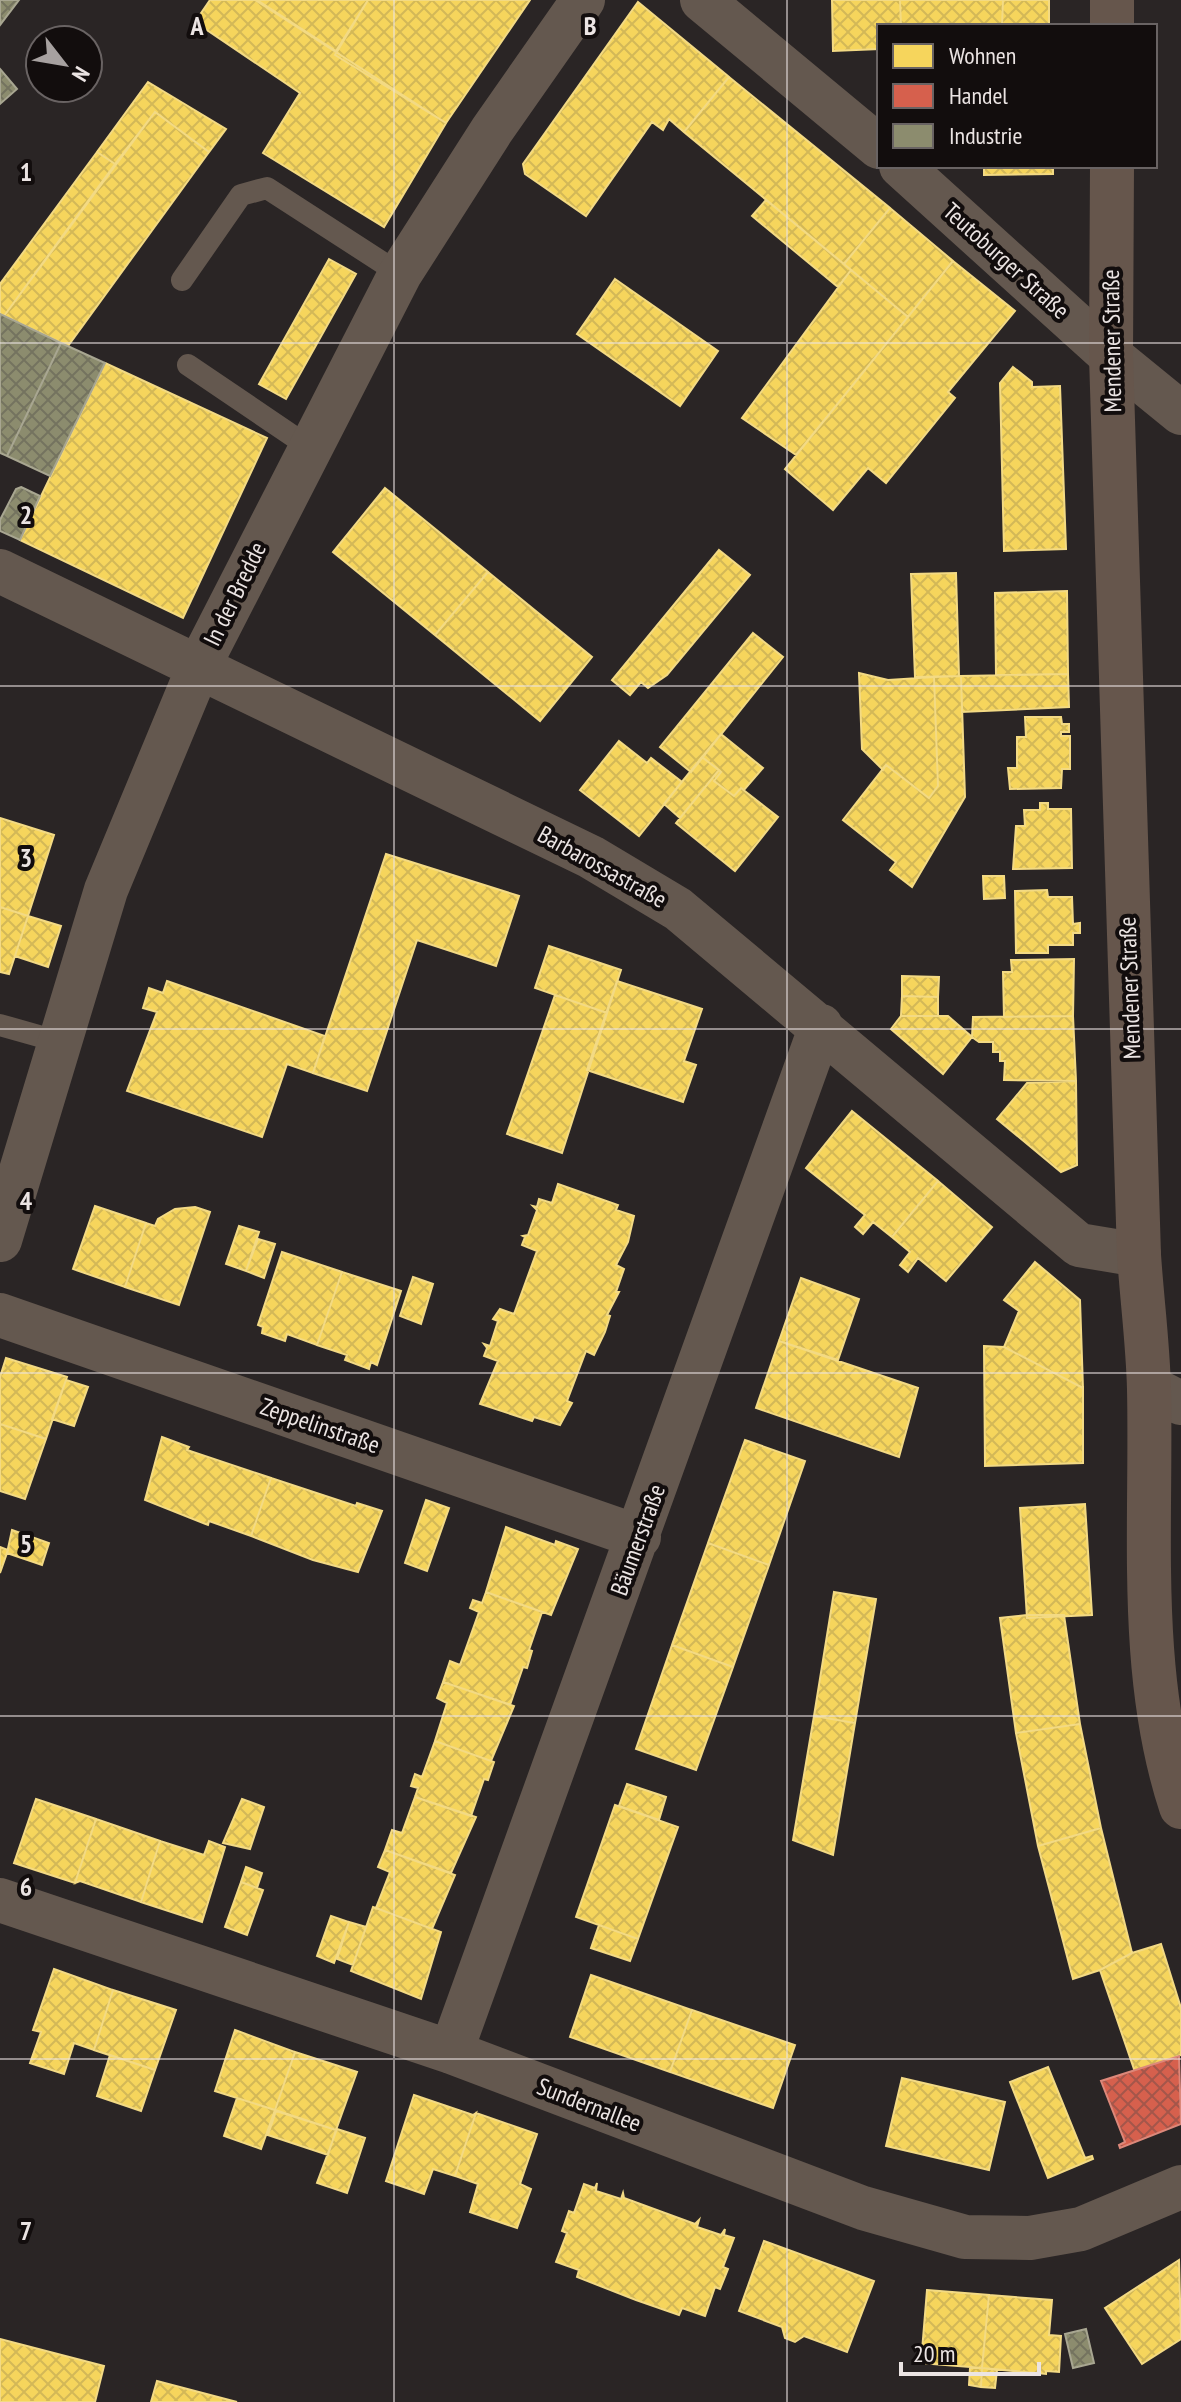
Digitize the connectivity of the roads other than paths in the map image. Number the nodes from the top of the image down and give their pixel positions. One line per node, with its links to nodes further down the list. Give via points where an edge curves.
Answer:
1 (583, 0): 8 (street, In der Bredde)
2 (702, 0): 5 (street)
3 (1112, 0): 4 (main road)
4 (1112, 24)
5 (877, 145)
6 (903, 168): 10 (street, Teutoburger Straße)
7 (1112, 168): 10 (main road, Mendener Straße)
8 (400, 274): 9 (lane, via 267,188 241,195); 13 (street, In der Bredde)
9 (182, 280)
10 (1111, 356): 12 (street, Teutoburger Straße); 20 (main road, Mendener Straße)
11 (188, 365): 13 (lane)
12 (1181, 413)
13 (309, 447): 15 (street, In der Bredde)
14 (0, 571): 15 (street, Barbarossastraße)
15 (199, 666): 17 (street, Barbarossastraße, via 591,857 678,909); 18 (street, In der Bredde, via 106,890)
16 (0, 1025): 18 (lane)
17 (821, 1026): 20 (street, Barbarossastraße, via 1079,1245); 23 (street, Bäumerstraße)
18 (60, 1042): 19 (street, In der Bredde)
19 (0, 1240)
20 (1139, 1255): 22 (main road, Mendener Straße)
21 (0, 1315): 23 (street, Zeppelinstraße)
22 (1165, 1395): 24 (main road, Mendener Straße, via 1149,1623 1168,1768)
23 (639, 1537): 26 (street, Bäumerstraße)
24 (1181, 1807)
25 (0, 1900): 26 (street, Sundernallee)
26 (451, 2052): 27 (street, Sundernallee, via 863,2208 965,2237 1030,2238 1081,2229)
27 (1181, 2187)

